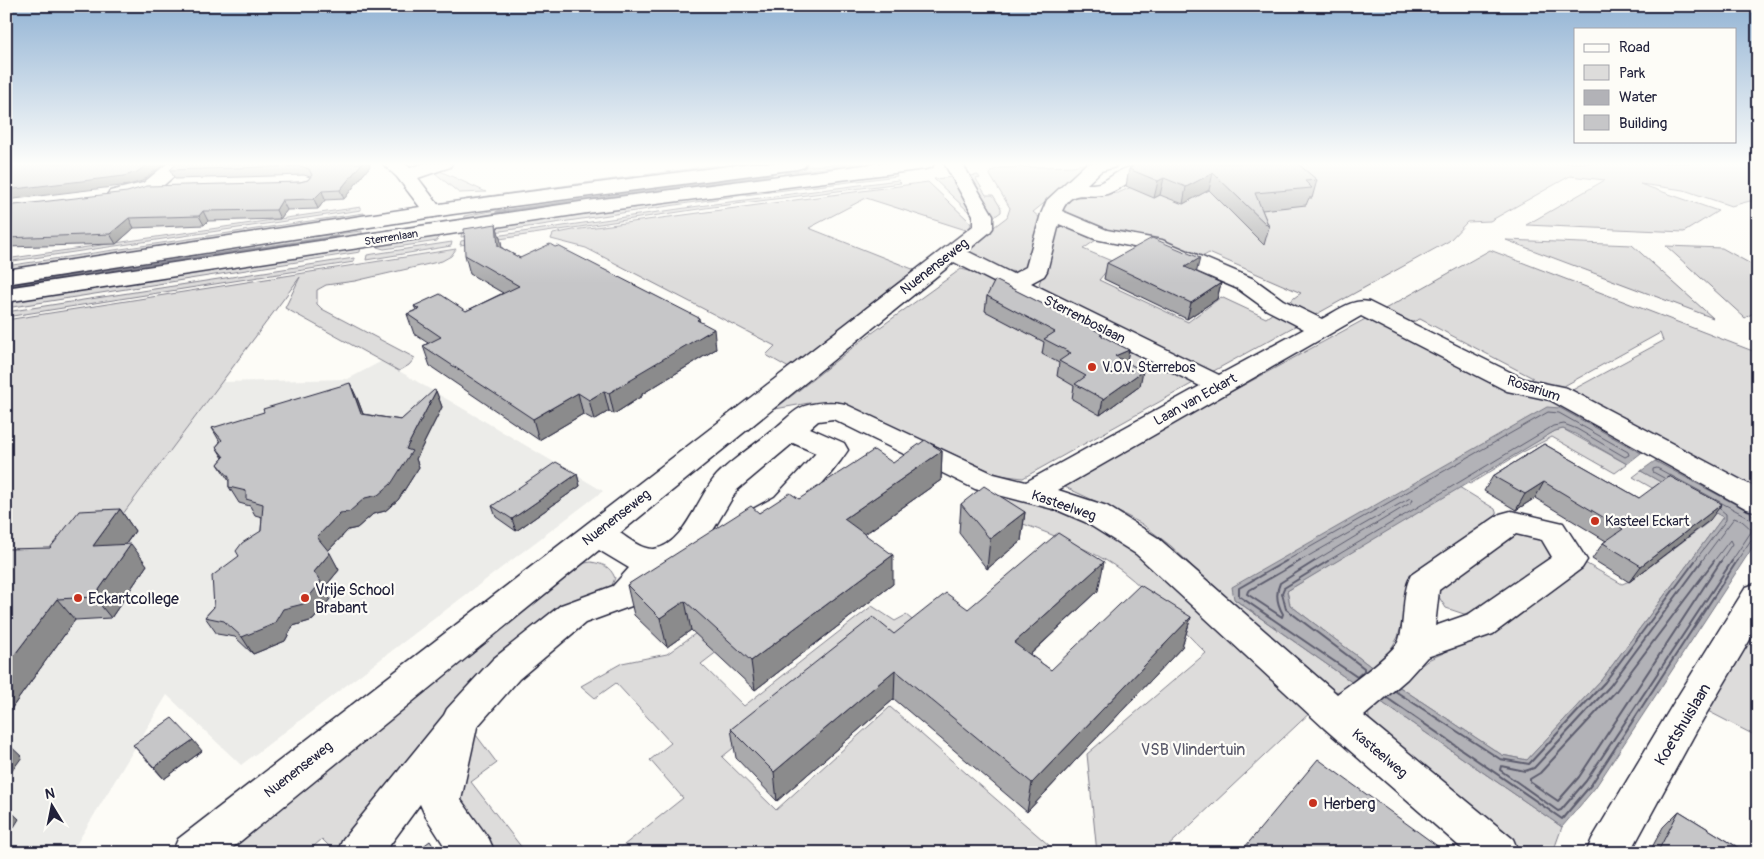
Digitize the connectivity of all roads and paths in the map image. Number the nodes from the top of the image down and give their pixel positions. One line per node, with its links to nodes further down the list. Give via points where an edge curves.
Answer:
1 (402, 203): 10 (street)
2 (427, 203): 8 (street)
3 (500, 203): 8 (street, Sterrenlaan)
4 (514, 203): 11 (street, Sterrenlaan, via 385,226)
5 (618, 203): 15 (street, Sterrenlaan)
6 (976, 203): 12 (street, Nuenenseweg, via 983,215 983,228)
7 (1056, 203): 9 (street)
8 (433, 211): 10 (street, Sterrenlaan)
9 (1051, 214): 14 (street, via 1036,271); 17 (street, via 1102,235 1154,245 1246,284 1275,305)
10 (397, 216): 11 (street, Sterrenlaan)
11 (276, 237): 13 (street, Sterrenlaan)
12 (952, 252): 14 (street, Sterrenboslaan); 22 (street, Nuenenseweg)
13 (6, 277)
14 (1013, 283): 18 (street, Sterrenboslaan)
15 (6, 295)
16 (1362, 306): 17 (street, Laan van Eckart); 21 (street, Rosarium, via 1516,385 1558,394)
17 (1321, 328): 18 (street, Laan van Eckart)
18 (1218, 385): 20 (street, Laan van Eckart)
19 (790, 430): 20 (street, Kasteelweg, via 810,414 836,410 985,482); 23 (street, Kasteelweg, via 727,483); 23 (street, via 834,450 786,504 763,517)
20 (1029, 493): 27 (street, Kasteelweg, via 1096,514 1147,546)
21 (1758, 502)
22 (596, 533): 24 (street, via 636,558); 29 (street, Nuenenseweg)
23 (692, 539): 24 (street, Kasteelweg, via 675,554)
24 (653, 561): 28 (street, via 624,595 573,614 506,669)
25 (1758, 596): 33 (street, Koetshuislaan)
26 (1404, 658): 26 (street, via 1481,624 1571,560 1552,531 1511,522 1423,584); 27 (street)
27 (1347, 708): 32 (street, Kasteelweg)
28 (460, 720): 30 (street); 31 (street, via 440,804)
29 (192, 853)
30 (358, 853)
31 (474, 853)
32 (1498, 853)
33 (1607, 853)

